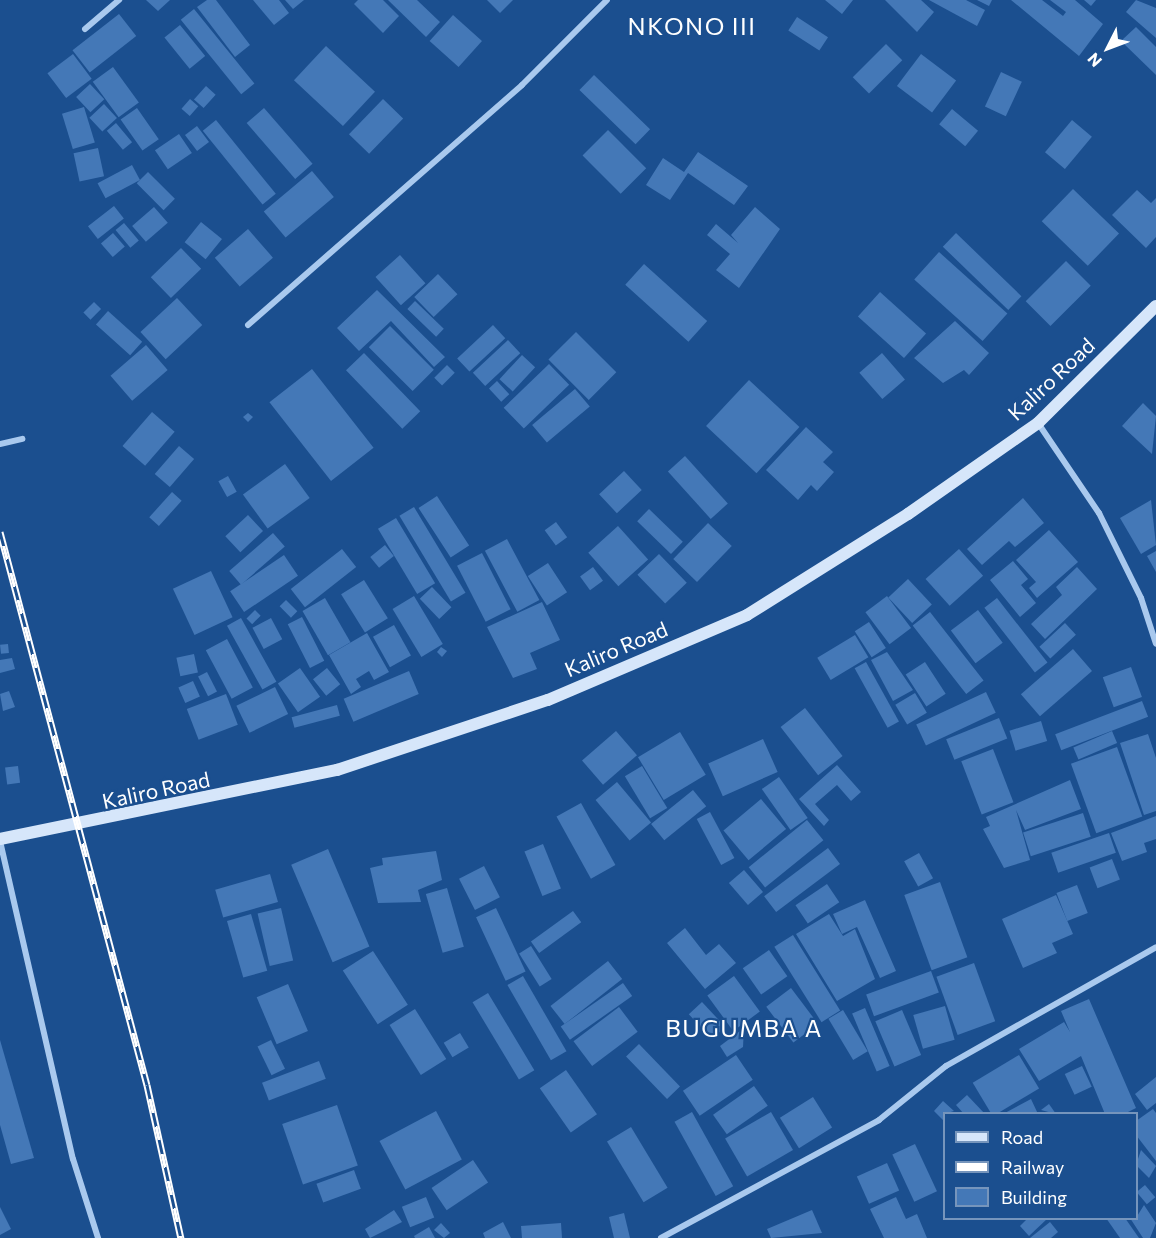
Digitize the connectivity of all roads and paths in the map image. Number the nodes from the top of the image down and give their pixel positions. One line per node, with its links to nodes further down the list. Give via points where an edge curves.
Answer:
1 (119, 0): 3 (street)
2 (607, 0): 5 (street, via 522,85)
3 (85, 29)
4 (1156, 306): 6 (main road, Kaliro Road)
5 (248, 325)
6 (1038, 423): 9 (street, via 1099,513 1142,598); 10 (main road, Kaliro Road, via 782,597 548,699 337,770)
7 (22, 439): 8 (street)
8 (0, 444)
9 (1156, 644)
10 (0, 840): 12 (street, via 73,1159)
11 (1156, 947): 13 (street, via 946,1066 879,1120)
12 (98, 1238)
13 (660, 1238)

